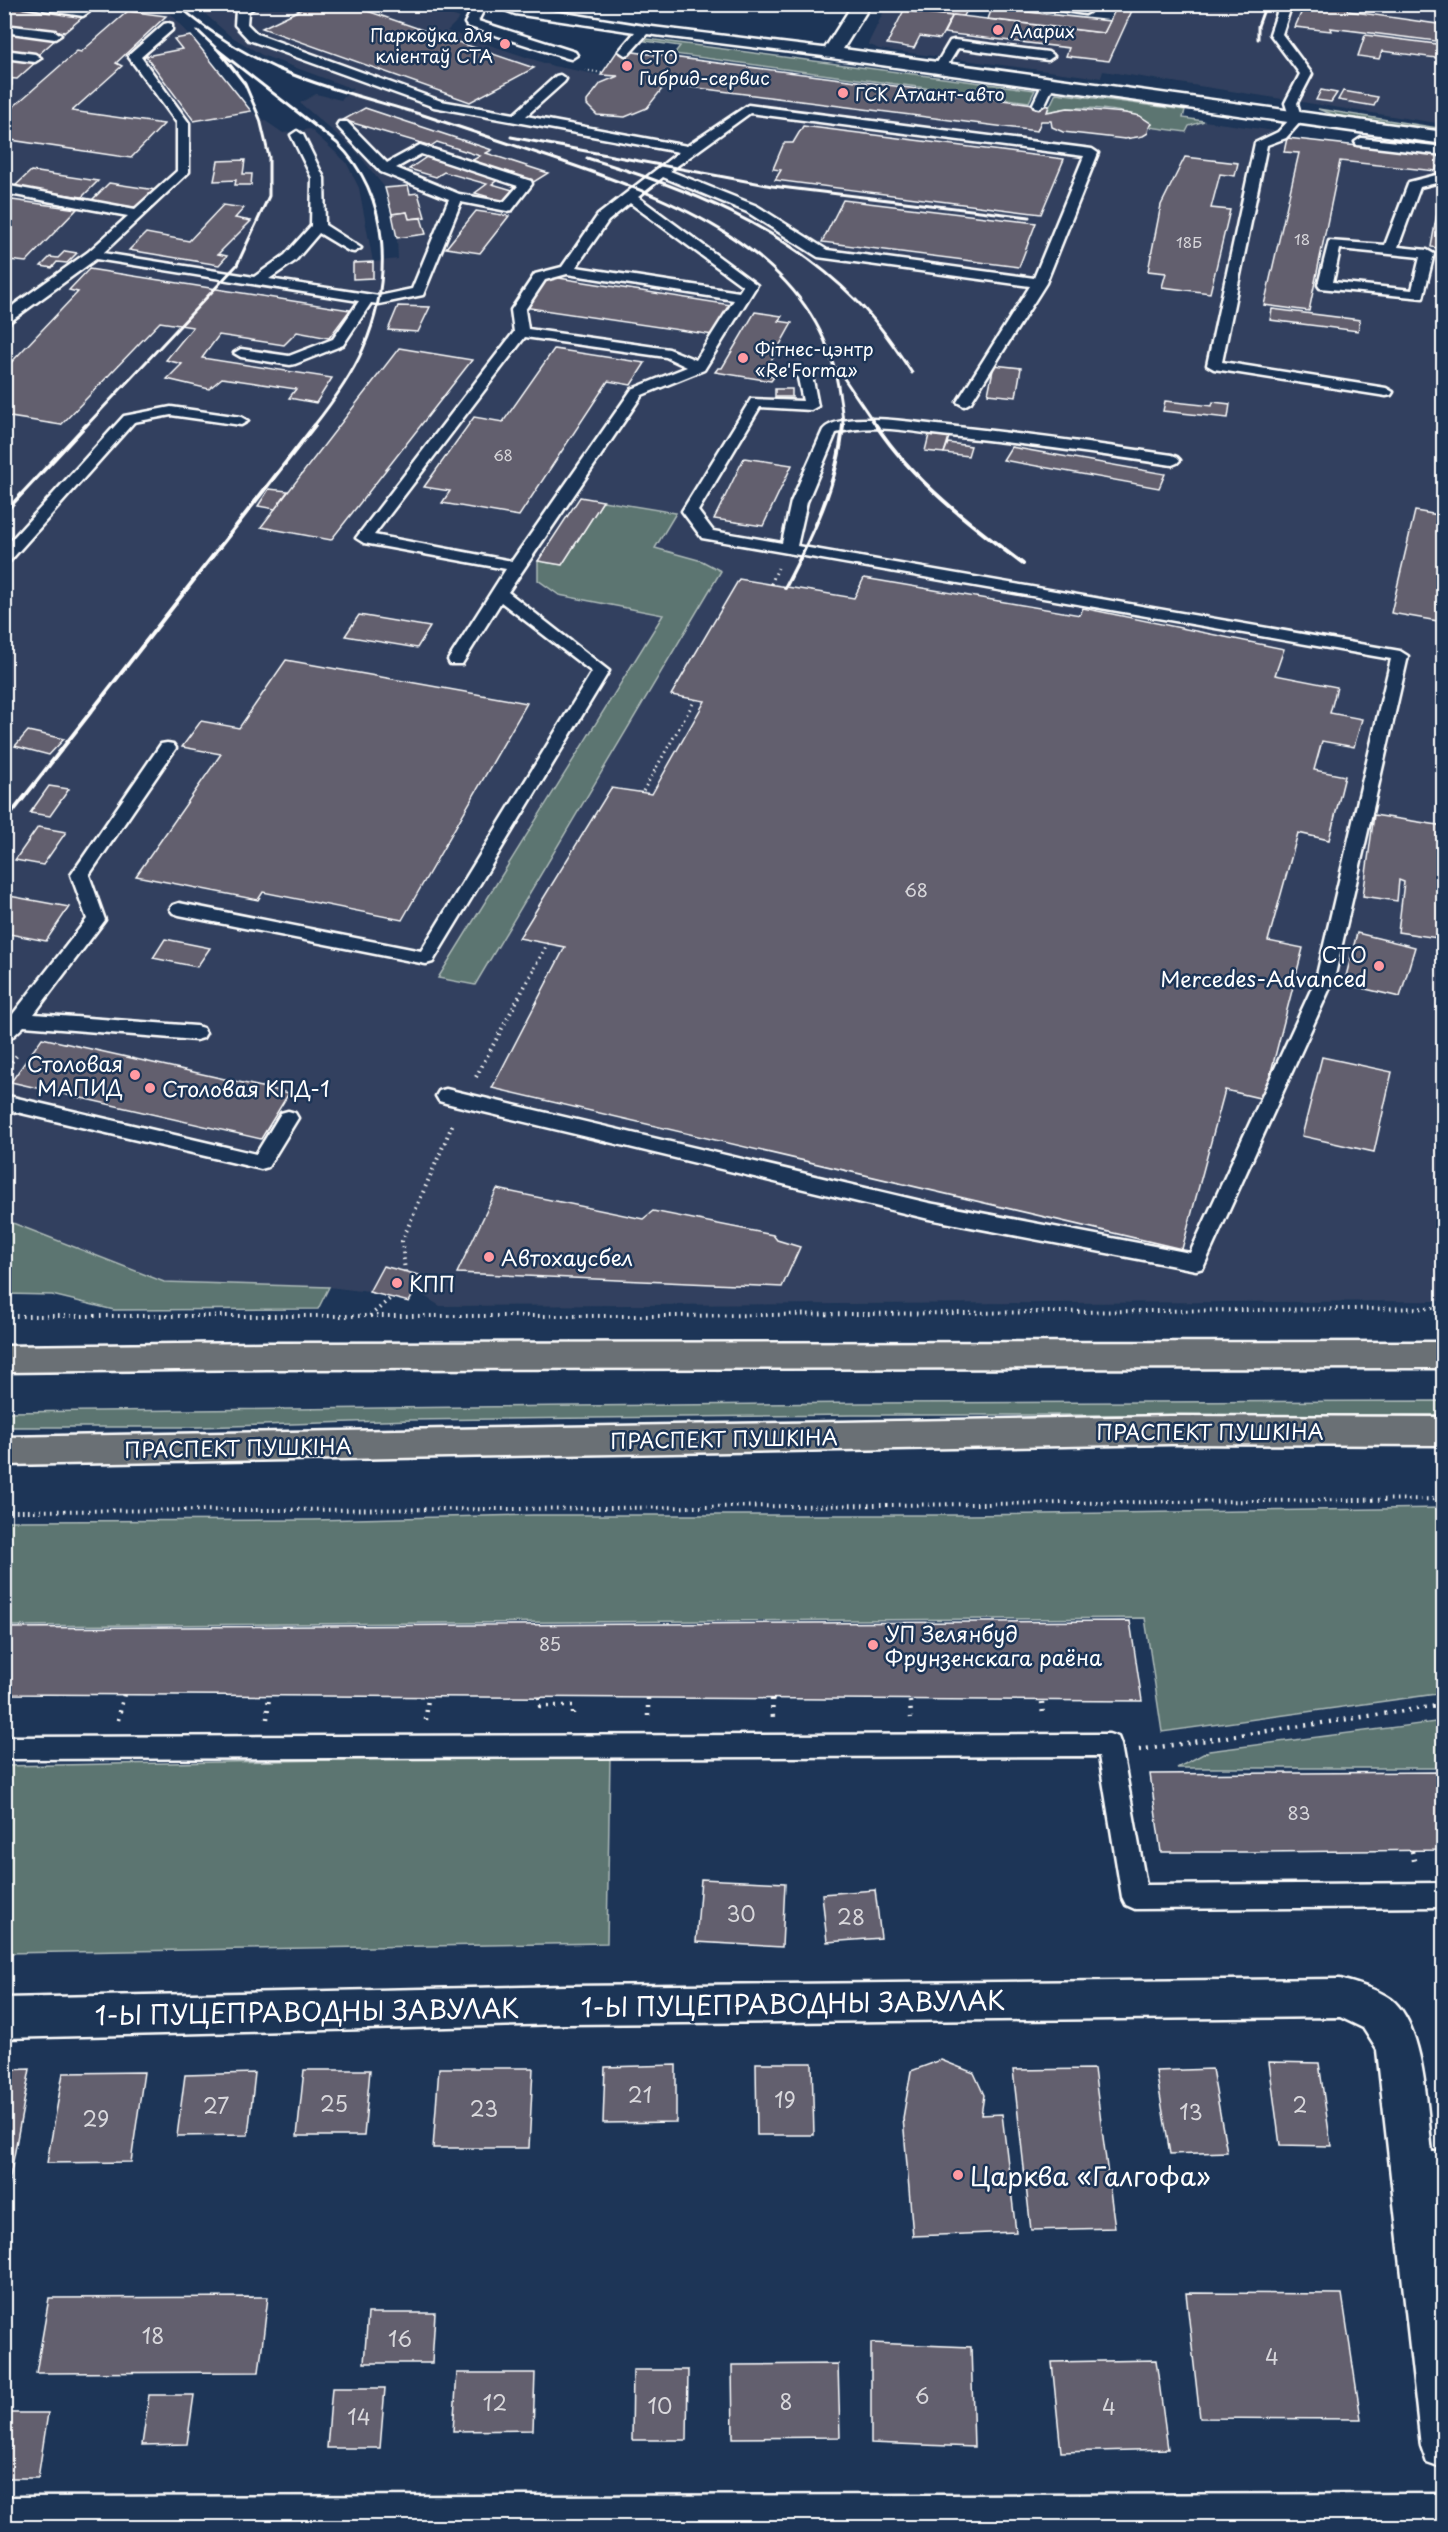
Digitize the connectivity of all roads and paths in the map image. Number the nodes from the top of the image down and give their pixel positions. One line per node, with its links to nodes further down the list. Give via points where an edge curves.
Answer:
1 (24, 4): 9 (lane)
2 (254, 4): 26 (lane, via 242,10 241,25 253,37 438,104)
3 (481, 4): 17 (lane, via 471,23)
4 (495, 4): 12 (lane)
5 (862, 4): 16 (street)
6 (1039, 4): 7 (lane, via 1084,10)
7 (1088, 4)
8 (1286, 4): 27 (lane, via 1275,34 1306,74 1291,103)
9 (83, 12)
10 (168, 27): 40 (lane, via 134,56 183,123 183,172)
11 (4, 28): 13 (lane)
12 (644, 30): 14 (lane); 16 (lane)
13 (55, 35)
14 (626, 51)
15 (4, 54): 19 (lane)
16 (831, 54): 20 (street)
17 (571, 55)
18 (1048, 56): 20 (lane, via 954,44)
19 (35, 58)
20 (940, 68): 24 (street)
21 (590, 71): 22 (path)
22 (602, 73)
23 (561, 79): 26 (lane)
24 (1049, 83): 25 (lane); 27 (street)
25 (1039, 105)
26 (517, 118): 32 (lane)
27 (1296, 120): 30 (street); 57 (lane, via 1282,135 1261,143 1214,365)
28 (343, 126): 34 (lane)
29 (297, 135): 41 (lane, via 318,178)
30 (1443, 138)
31 (1361, 142): 33 (lane)
32 (689, 150): 35 (lane); 47 (lane, via 748,109 1092,153)
33 (1443, 151)
34 (386, 169): 38 (lane); 38 (lane, via 420,148 526,184 507,207)
35 (662, 172): 39 (lane); 47 (lane, via 752,209 823,254)
36 (1443, 177): 43 (lane, via 1414,185)
37 (4, 189): 40 (lane)
38 (456, 197): 49 (lane, via 418,292 379,300)
39 (630, 197): 45 (lane, via 603,218); 48 (lane, via 750,285)
40 (139, 214): 44 (lane)
41 (318, 226): 42 (lane); 46 (lane, via 290,258)
42 (354, 248)
43 (1391, 248): 43 (lane, via 1334,244 1325,285 1418,295 1427,254)
44 (93, 255): 46 (lane); 51 (lane)
45 (567, 270): 48 (lane); 53 (lane, via 540,277 518,310)
46 (256, 282): 49 (lane)
47 (1039, 283): 58 (lane)
48 (742, 297): 55 (lane)
49 (368, 298): 54 (lane, via 338,342 290,361)
50 (4, 304): 51 (lane)
51 (20, 307): 52 (lane)
52 (4, 322)
53 (522, 332): 55 (lane, via 669,353); 63 (lane, via 364,538)
54 (241, 353)
55 (699, 367): 63 (lane, via 637,392)
56 (801, 374): 61 (lane, via 805,375 811,406 756,402 690,511 708,535)
57 (1386, 392)
58 (964, 402)
59 (241, 421): 62 (lane, via 171,411 129,419)
60 (1172, 460): 61 (lane, via 1036,439 874,424 844,425 830,430 799,502)
61 (788, 549): 73 (lane, via 1400,656 1325,979 1196,1262 928,1211)
62 (4, 558)
63 (516, 566): 64 (lane)
64 (499, 593): 65 (lane); 69 (lane, via 602,671 426,958)
65 (456, 660)
66 (695, 700): 68 (path)
67 (167, 748): 70 (lane, via 80,875 96,920)
68 (643, 791)
69 (179, 909)
70 (20, 1019): 71 (lane); 72 (lane)
71 (4, 1033)
72 (196, 1033)
73 (446, 1096)
74 (4, 1102): 75 (lane, via 261,1162)
75 (288, 1119)
76 (392, 1297): 79 (path)
77 (1443, 1308): 79 (path)
78 (4, 1316): 79 (path)
79 (370, 1317)
80 (1443, 1342): 82 (lane)
81 (1443, 1354): 82 (main road)
82 (1410, 1355): 83 (main road)
83 (4, 1359)
84 (1443, 1431): 85 (main road, ПРАСПЕКТ ПУШКІНА, via 1159,1430)
85 (4, 1451)
86 (1443, 1499): 87 (path)
87 (4, 1511)
88 (124, 1694): 94 (path)
89 (269, 1696): 95 (path)
90 (428, 1697): 96 (path)
91 (539, 1697): 93 (path, via 540,1706 573,1706)
92 (1443, 1705): 98 (path)
93 (573, 1723)
94 (116, 1729)
95 (265, 1730)
96 (424, 1731)
97 (4, 1748): 101 (lane, via 1109,1745 1135,1897)
98 (1127, 1752)
99 (1412, 1851): 100 (path)
100 (1416, 1872)
101 (1443, 1895)
102 (4, 2018): 103 (street, 1-Ы ПУЦЕПРАВОДНЫ ЗАВУЛАК, via 566,2006 1340,1998 1372,2008 1386,2020 1398,2050)
103 (1427, 2174): 104 (street, 1-Ы ПУЦЕПРАВОДНЫ ЗАВУЛАК)
104 (1443, 2446)
105 (1443, 2518): 106 (street)
106 (4, 2521)

